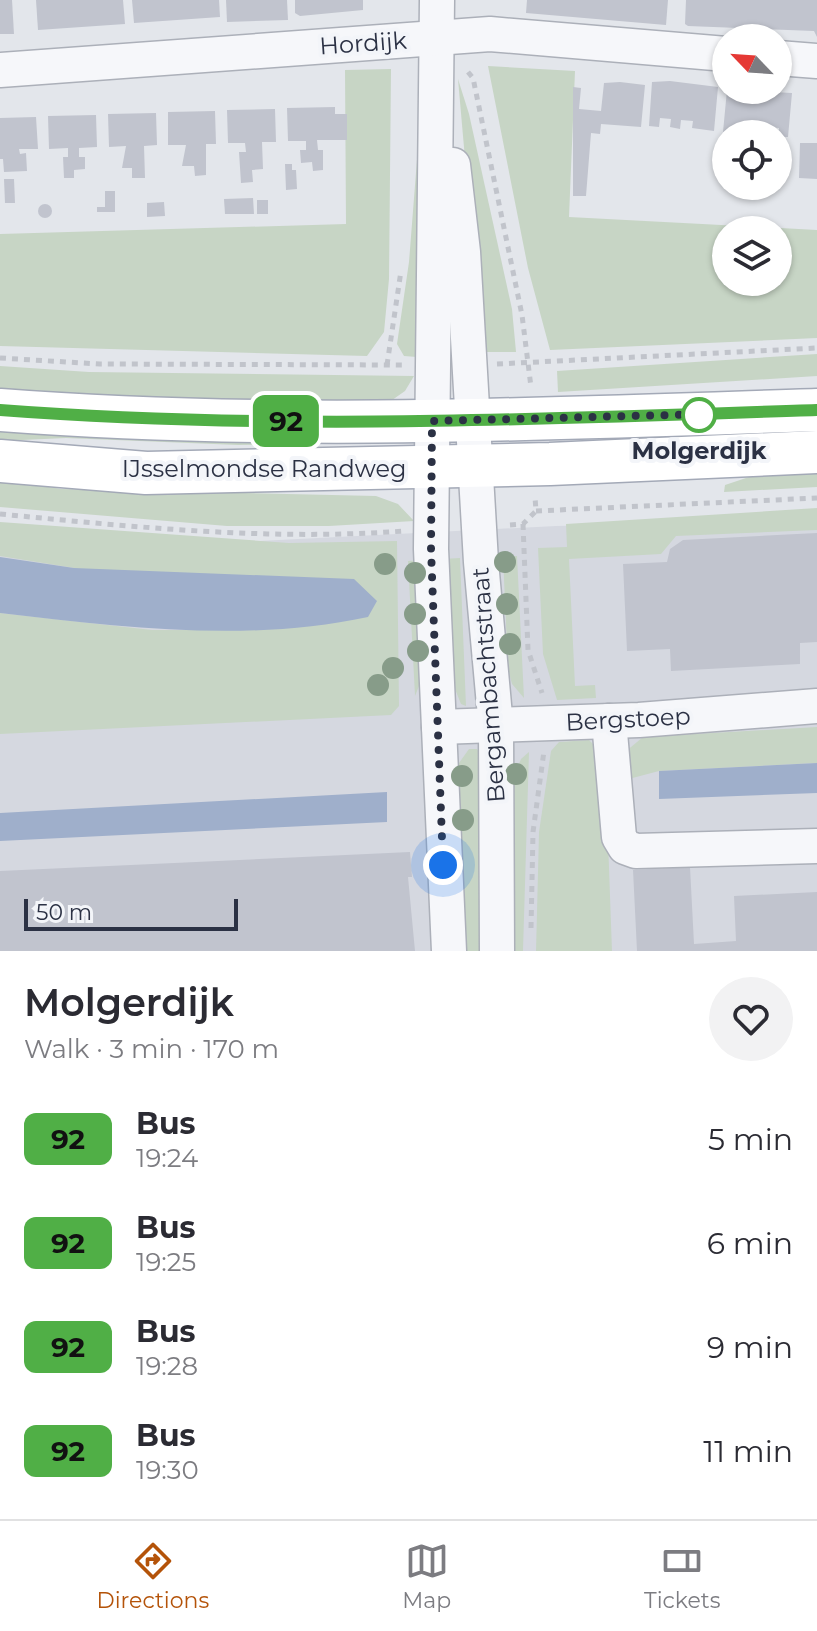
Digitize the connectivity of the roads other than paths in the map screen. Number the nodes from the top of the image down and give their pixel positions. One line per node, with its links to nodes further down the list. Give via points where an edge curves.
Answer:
1 (437, 0): 2 (street)
2 (438, 37): 3 (street, Hordijk, via 490,34); 6 (street, Hordijk); 9 (street, via 463,252)
3 (712, 53)
4 (792, 59): 5 (street)
5 (817, 61)
6 (0, 70)
7 (0, 410): 9 (main road, IJsselmondse Randweg, via 131,420)
8 (817, 410): 9 (main road, IJsselmondse Randweg)
9 (452, 421): 12 (street); 13 (street, Bergambachtstraat)
10 (817, 452): 12 (main road, IJsselmondse Randweg)
11 (0, 461): 13 (main road, IJsselmondse Randweg, via 146,473)
12 (475, 466): 13 (main road, IJsselmondse Randweg); 17 (street, Bergambachtstraat)
13 (432, 467): 16 (street, Bergambachtstraat)
14 (817, 706): 15 (street, Bergstoep)
15 (609, 721): 17 (street, Bergstoep); 18 (street, via 619,837 625,847 636,851)
16 (439, 727): 17 (street, Bergstoep); 19 (street, Bergambachtstraat)
17 (496, 727): 20 (street, Bergambachtstraat)
18 (817, 846)
19 (449, 951)
20 (497, 951)

